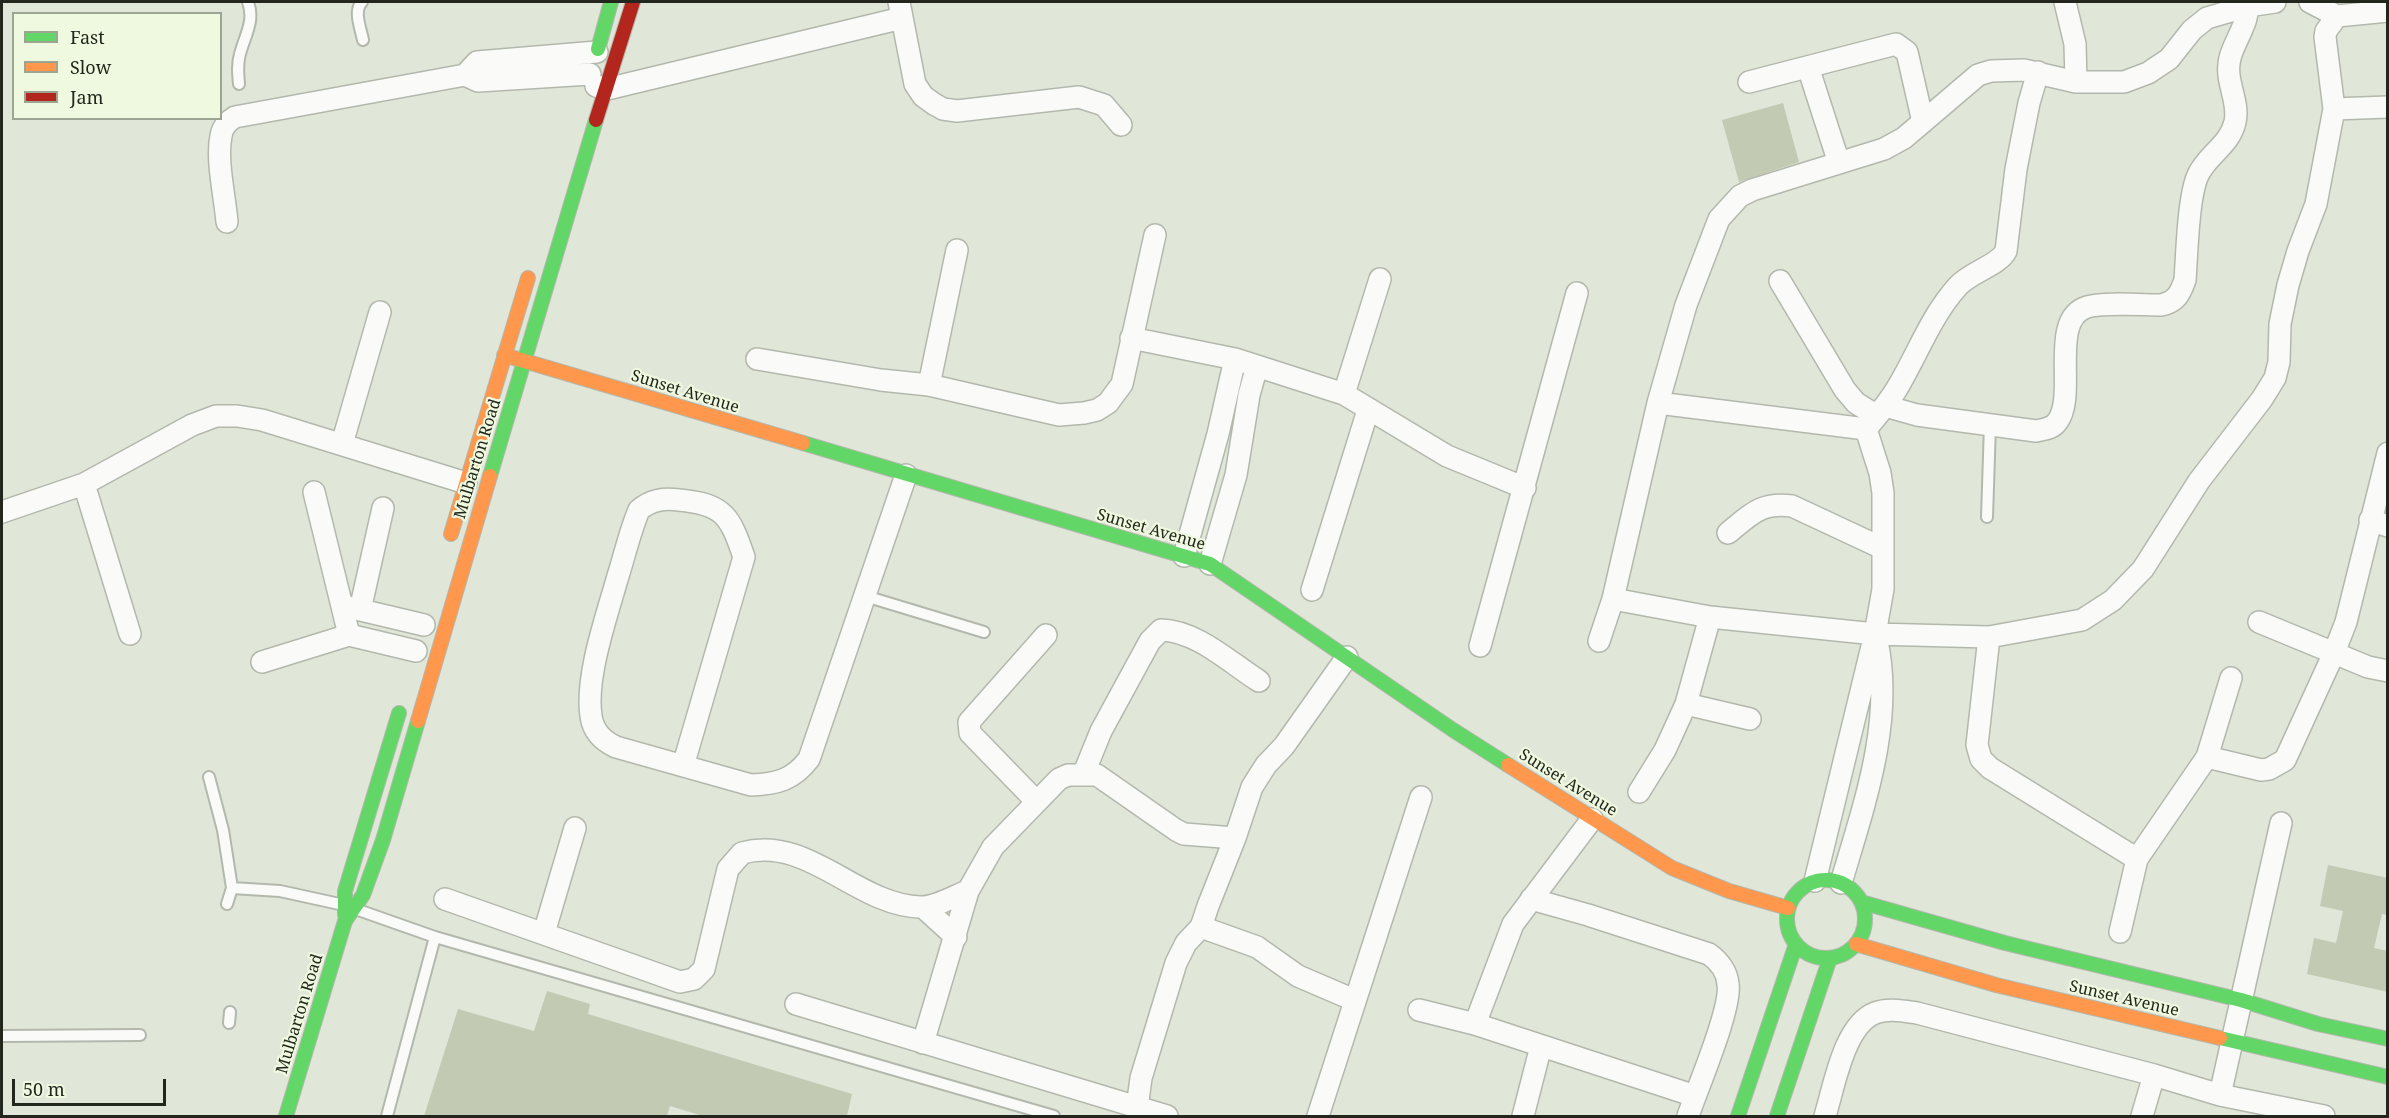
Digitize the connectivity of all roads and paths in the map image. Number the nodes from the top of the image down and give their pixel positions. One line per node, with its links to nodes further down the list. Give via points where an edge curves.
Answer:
1 (248, 2): 19 (lane, via 250,24 240,54)
2 (362, 2): 12 (lane, via 358,11)
3 (611, 2): 13 (street, Mulbarton Road)
4 (633, 2): 20 (street, Mulbarton Road)
5 (2065, 2): 18 (street, via 2075,44)
6 (2276, 2): 8 (street)
7 (2310, 2): 11 (street)
8 (2247, 4): 18 (street, via 2207,18 2169,59 2148,73 2124,82); 45 (street, via 2229,60 2235,122 2224,144 2198,173 2180,294 2161,305 2087,307 2077,313 2068,328 2063,405 2057,422 2036,431)
9 (901, 10): 20 (street); 24 (street, via 915,84 923,96 943,109 957,111 1079,97 1104,105)
10 (2388, 11): 11 (street)
11 (2337, 16): 22 (street, via 2325,37)
12 (363, 40)
13 (597, 52): 16 (street, via 477,62); 20 (street, Mulbarton Road)
14 (1808, 67): 17 (street); 23 (street, via 1896,44 1907,52); 25 (street)
15 (2038, 72): 18 (street); 23 (street, via 1991,71 1978,75); 44 (street, via 2016,169 2006,251 1960,285 1934,316 1900,384)
16 (465, 75): 20 (street, via 478,81); 26 (street, via 235,117 221,134)
17 (1749, 82)
18 (2076, 82)
19 (239, 84)
20 (592, 85): 38 (street, Mulbarton Road, via 552,264)
21 (2388, 107): 22 (street)
22 (2334, 109): 74 (street, via 2316,204 2288,285 2280,324 2279,362 2270,388 2199,481 2143,569 2113,600 2082,620)
23 (1923, 122): 25 (street, via 1884,149)
24 (1121, 124)
25 (1839, 163): 42 (street, via 1752,190 1740,196 1719,219 1686,304)
26 (227, 222)
27 (1155, 235): 34 (street)
28 (957, 250): 40 (street)
29 (532, 265): 35 (street, Mulbarton Road)
30 (1380, 279): 41 (street)
31 (1780, 281): 44 (street, via 1845,390)
32 (1577, 293): 51 (street)
33 (380, 312): 46 (street)
34 (1131, 338): 36 (street); 40 (street, via 1122,384 1108,403 1097,410 1059,415)
35 (504, 355): 38 (street, Sunset Avenue); 50 (street, Mulbarton Road)
36 (1235, 359): 39 (street); 60 (street)
37 (757, 360): 40 (street)
38 (525, 362): 48 (street, Sunset Avenue); 107 (street, Mulbarton Road, via 383,840 371,877)
39 (1257, 366): 41 (street); 61 (street, via 1236,475)
40 (929, 385)
41 (1344, 394): 43 (street)
42 (1658, 403): 44 (street); 64 (street)
43 (1368, 410): 51 (street, via 1447,456); 62 (street)
44 (1876, 417): 45 (street, via 1917,416); 58 (street, via 1883,493)
45 (1990, 425): 55 (lane)
46 (342, 444): 49 (street, via 262,420 216,416); 50 (street)
47 (2388, 453): 56 (street)
48 (906, 475): 60 (street, Sunset Avenue); 63 (street)
49 (84, 483): 54 (street); 70 (street)
50 (466, 483): 59 (street, Mulbarton Road)
51 (1525, 488): 76 (street)
52 (314, 492): 65 (street)
53 (383, 508): 65 (street)
54 (2, 512)
55 (1987, 517)
56 (2379, 523): 77 (street)
57 (1728, 533): 58 (street, via 1756,509 1777,504 1792,506)
58 (1882, 548): 71 (street, via 1883,590)
59 (447, 549)
60 (1184, 556): 61 (street, Sunset Avenue)
61 (1210, 564): 79 (street, Sunset Avenue)
62 (1312, 590)
63 (865, 596): 69 (lane); 88 (street, via 809,759 798,773 767,785 751,785)
64 (1613, 600): 66 (street); 75 (street)
65 (351, 608): 67 (street); 72 (street)
66 (1710, 617): 71 (street); 85 (street)
67 (425, 620): 78 (street)
68 (2259, 622): 77 (street)
69 (984, 632)
70 (130, 634)
71 (1875, 634): 74 (street); 99 (street); 100 (street, via 1882,666 1881,722 1870,782)
72 (349, 635): 78 (street); 80 (street)
73 (1046, 635): 93 (street, via 969,722 970,733)
74 (1989, 637): 98 (street, via 1977,745 1981,759)
75 (1599, 641)
76 (1480, 646)
77 (2334, 653): 81 (street); 87 (street, via 2285,760 2269,770 2261,770)
78 (415, 656)
79 (1347, 657): 94 (street, Sunset Avenue); 97 (street, via 1258,776)
80 (262, 662)
81 (2388, 671)
82 (2231, 678): 87 (street)
83 (1258, 681): 89 (street, via 1194,638 1161,630 1150,641 1101,731)
84 (402, 702): 107 (street, Mulbarton Road, via 352,864)
85 (1686, 704): 86 (street); 91 (street, via 1665,750)
86 (1750, 719)
87 (2207, 757): 98 (street)
88 (683, 766): 88 (street, via 608,744 591,717 592,685 602,635 634,520 646,504 662,498 715,507 734,528 744,557)
89 (1084, 773): 93 (street, via 1059,779); 97 (street, via 1097,775 1184,834)
90 (209, 777): 101 (lane)
91 (1639, 792)
92 (1421, 797): 118 (street)
93 (1036, 801): 102 (street, via 993,847)
94 (1592, 819): 104 (street); 109 (street, Sunset Avenue, via 1672,868 1750,899)
95 (2281, 823): 119 (street)
96 (575, 828): 112 (street)
97 (1235, 838): 110 (street)
98 (2138, 859): 111 (street)
99 (1815, 881): 100 (street); 109 (street, via 1798,891)
100 (1841, 883): 105 (street)
101 (232, 888): 106 (lane); 107 (lane, via 280,891)
102 (968, 891): 108 (street); 114 (street)
103 (445, 899): 112 (street)
104 (1531, 899): 124 (street, via 1513,924); 134 (street, via 1716,959 1729,986 1726,1006)
105 (1861, 902): 116 (street, via 1864,923); 119 (street, Sunset Avenue, via 2005,943)
106 (227, 904)
107 (349, 907): 113 (lane); 136 (street, Mulbarton Road)
108 (923, 907): 112 (street, via 878,897 814,862 771,850 750,851 728,869 704,969 694,979 680,982); 114 (street)
109 (1788, 908): 115 (street, via 1787,927)
110 (1202, 927): 118 (street, via 1257,947 1298,976); 135 (street, via 1186,943 1176,963 1141,1078)
111 (2120, 932)
112 (544, 933)
113 (435, 937): 137 (lane); 138 (lane)
114 (956, 937): 129 (street)
115 (1796, 944): 117 (street, via 1811,955); 143 (street)
116 (1856, 944): 117 (street); 128 (street, Sunset Avenue, via 1996,985)
117 (1830, 958): 144 (street)
118 (1354, 1000): 140 (street)
119 (2241, 1000): 127 (street, Sunset Avenue); 128 (street)
120 (796, 1004): 129 (street)
121 (1419, 1010): 124 (street)
122 (230, 1012): 123 (lane)
123 (228, 1023)
124 (1474, 1024): 130 (street)
125 (140, 1035): 126 (lane)
126 (2, 1036)
127 (2388, 1040)
128 (2232, 1041): 132 (street, Sunset Avenue); 133 (street)
129 (923, 1043): 135 (street)
130 (1541, 1046): 134 (street); 141 (street)
131 (2154, 1075): 133 (street); 145 (street, via 1917,1013 1887,1010 1863,1020 1849,1039); 146 (street)
132 (2388, 1077)
133 (2220, 1095): 147 (street)
134 (1695, 1096): 142 (street)
135 (1137, 1108): 139 (street)
136 (286, 1116)
137 (387, 1116)
138 (1054, 1116)
139 (1167, 1116)
140 (1318, 1116)
141 (1523, 1116)
142 (1688, 1116)
143 (1738, 1116)
144 (1777, 1116)
145 (1825, 1116)
146 (2142, 1116)
147 (2323, 1116)

